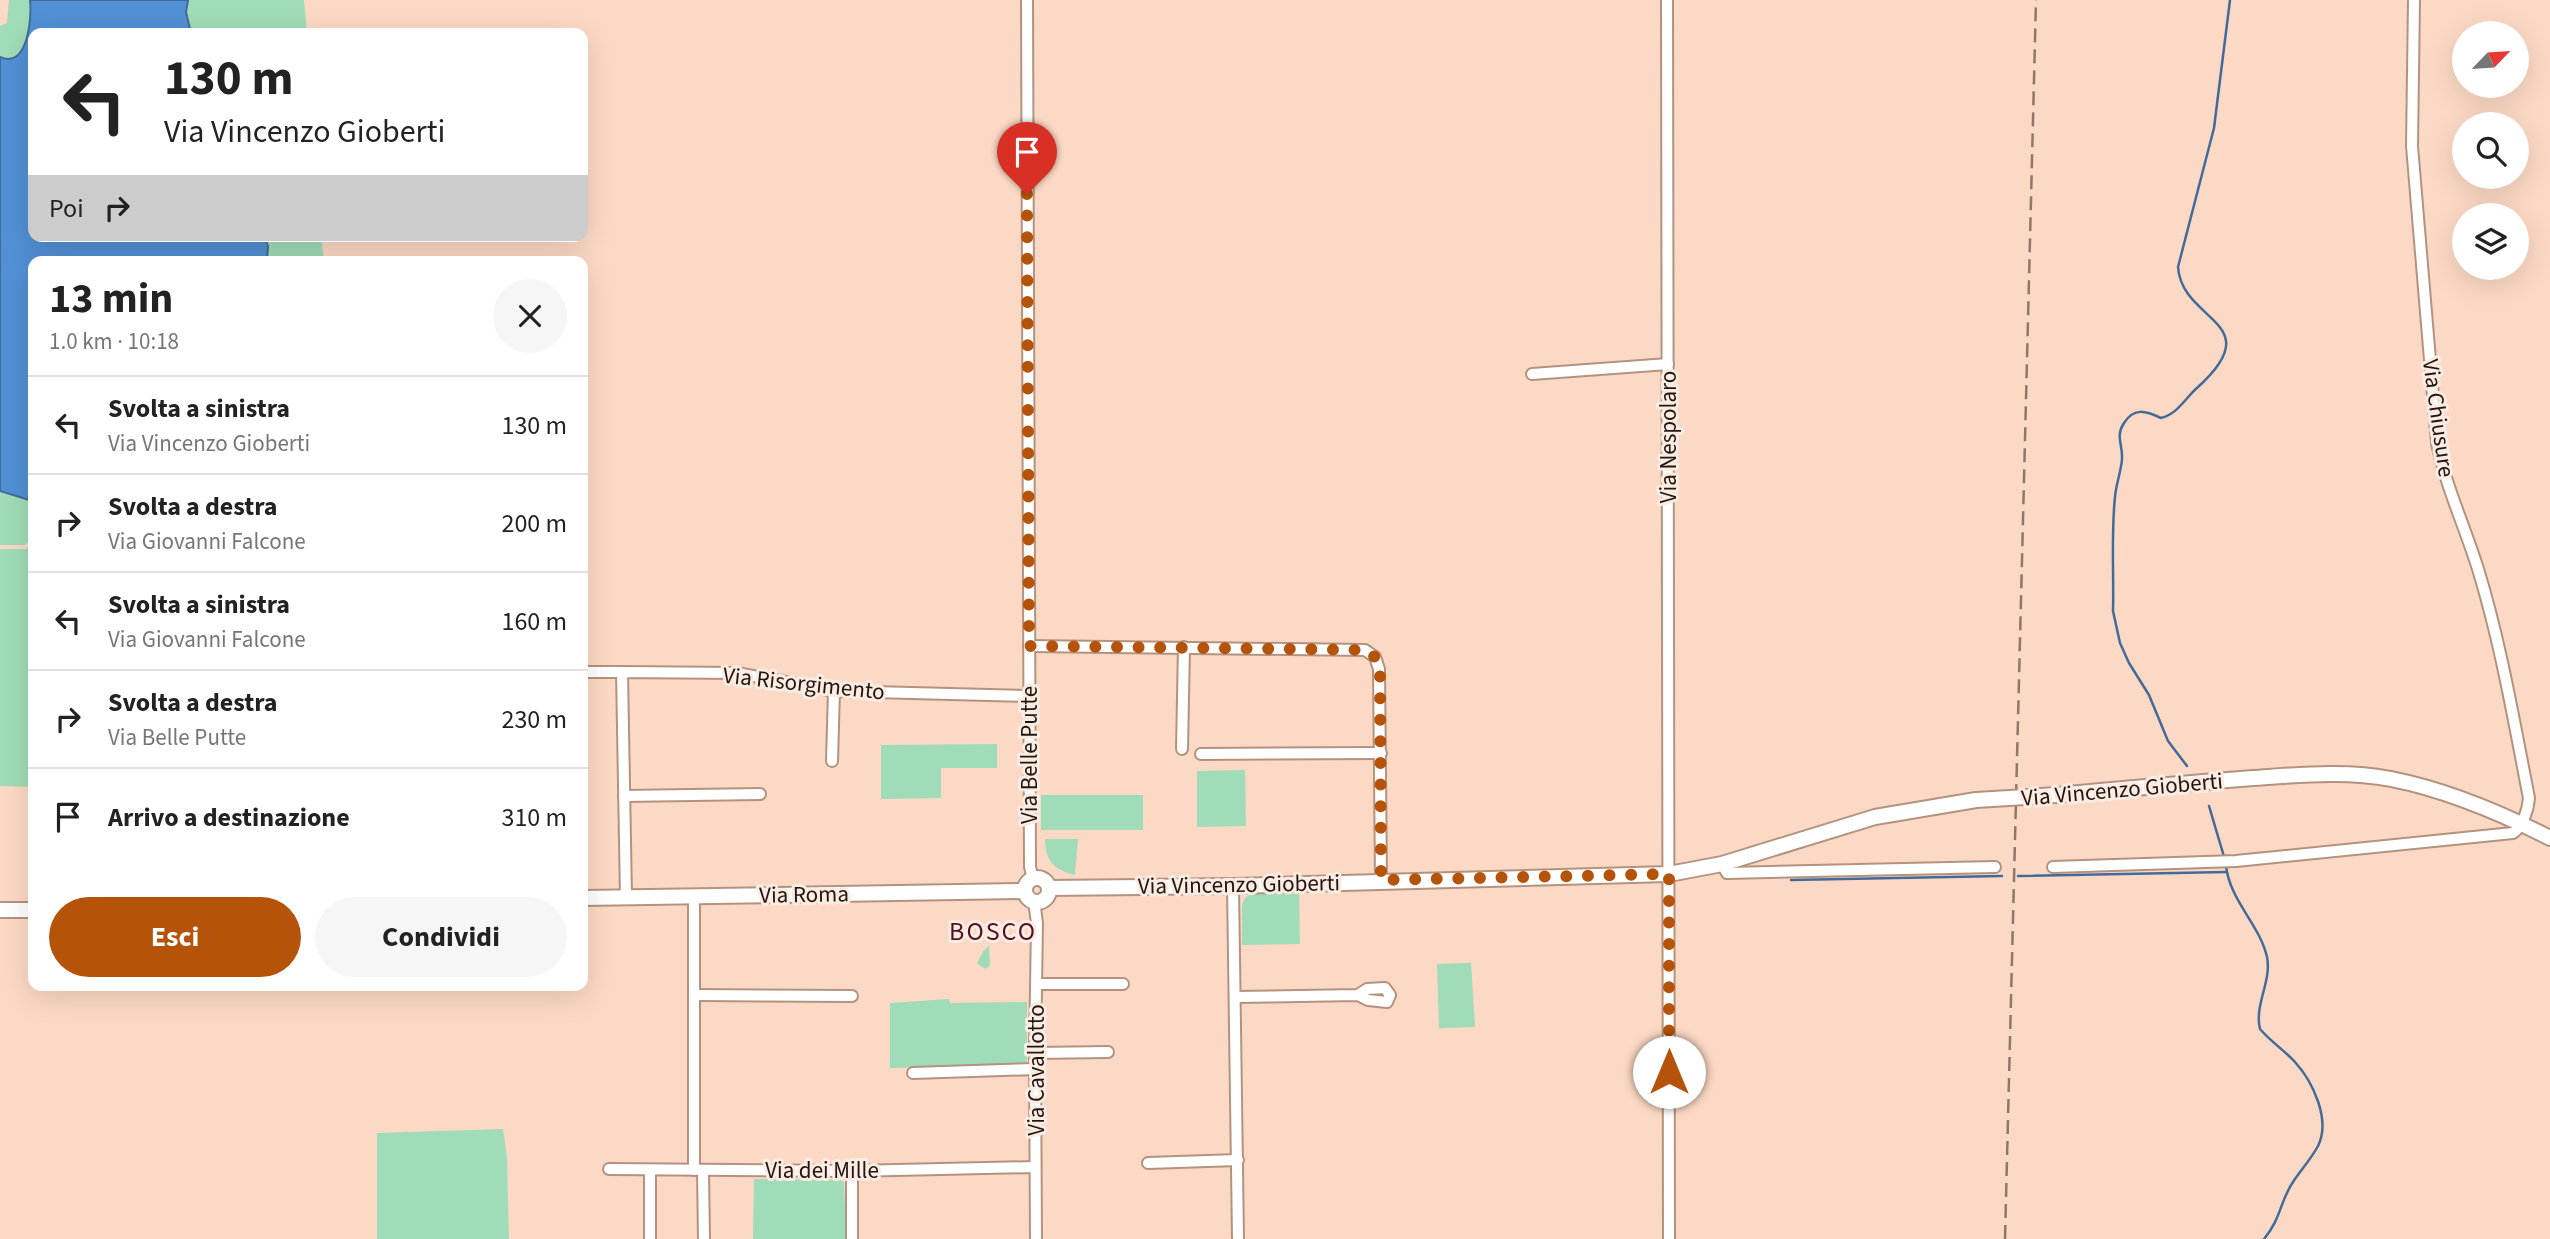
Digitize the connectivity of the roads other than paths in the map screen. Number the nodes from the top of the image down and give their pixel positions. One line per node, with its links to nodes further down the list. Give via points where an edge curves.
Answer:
1 (1027, 0): 6 (street, Via Belle Putte)
2 (1667, 0): 4 (street, Via Nespolaro)
3 (2414, 0): 18 (street, Via Chiusure, via 2412,146 2437,443 2497,642 2529,798)
4 (1668, 364): 5 (street); 23 (street, Via Nespolaro)
5 (1532, 374)
6 (1029, 646): 7 (street); 11 (street, Via Belle Putte)
7 (1184, 647): 12 (street); 13 (street, via 1365,650 1375,657 1380,669)
8 (588, 672): 9 (street, Via Risorgimento)
9 (622, 672): 10 (street, Via Risorgimento, via 737,673); 17 (street)
10 (834, 691): 11 (street, Via Risorgimento); 15 (street)
11 (1028, 696): 26 (street, Via Belle Putte)
12 (1182, 748)
13 (1381, 753): 14 (street); 24 (street)
14 (1201, 754)
15 (832, 761)
16 (760, 794): 17 (street)
17 (624, 796): 28 (street)
18 (2521, 824): 19 (street, Via Vincenzo Gioberti); 20 (street, Via Vincenzo Gioberti, bridge, via 2445,792 2389,778 2272,777 1976,800 1875,817); 22 (street, via 2512,833 2236,861)
19 (2550, 838)
20 (1722, 864): 21 (street, Via Vincenzo Gioberti, via 1727,873); 23 (street, Via Vincenzo Gioberti)
21 (1995, 867)
22 (2053, 867)
23 (1669, 874): 24 (street, Via Vincenzo Gioberti); 54 (street, Via Nespolaro)
24 (1381, 880): 25 (street, Via Vincenzo Gioberti)
25 (1233, 886): 26 (street, Via Vincenzo Gioberti, via 1049,888 1045,898); 37 (street)
26 (1031, 890): 27 (street, Via Roma); 32 (street, Via Cavallotto, via 1037,923)
27 (694, 896): 28 (street, Via Roma); 34 (street)
28 (626, 897): 29 (street, Via Roma)
29 (588, 898)
30 (28, 909): 31 (street)
31 (0, 910)
32 (1037, 984): 33 (street); 39 (street, Via Cavallotto)
33 (1123, 984)
34 (695, 995): 36 (street); 47 (street)
35 (1358, 995): 37 (street)
36 (852, 996)
37 (1235, 997): 42 (street)
38 (1108, 1052): 39 (street)
39 (1035, 1053): 40 (street, Via Cavallotto)
40 (1035, 1069): 41 (street); 44 (street, Via Cavallotto)
41 (913, 1073)
42 (1238, 1160): 43 (street); 53 (street)
43 (1148, 1163)
44 (1035, 1167): 48 (street, Via dei Mille); 52 (street, Via Cavallotto)
45 (609, 1169): 46 (street, Via dei Mille)
46 (650, 1170): 47 (street, Via dei Mille); 49 (street)
47 (699, 1170): 48 (street, Via dei Mille); 50 (street)
48 (852, 1171): 51 (street)
49 (650, 1239)
50 (704, 1239)
51 (852, 1239)
52 (1036, 1239)
53 (1238, 1239)
54 (1669, 1239)

